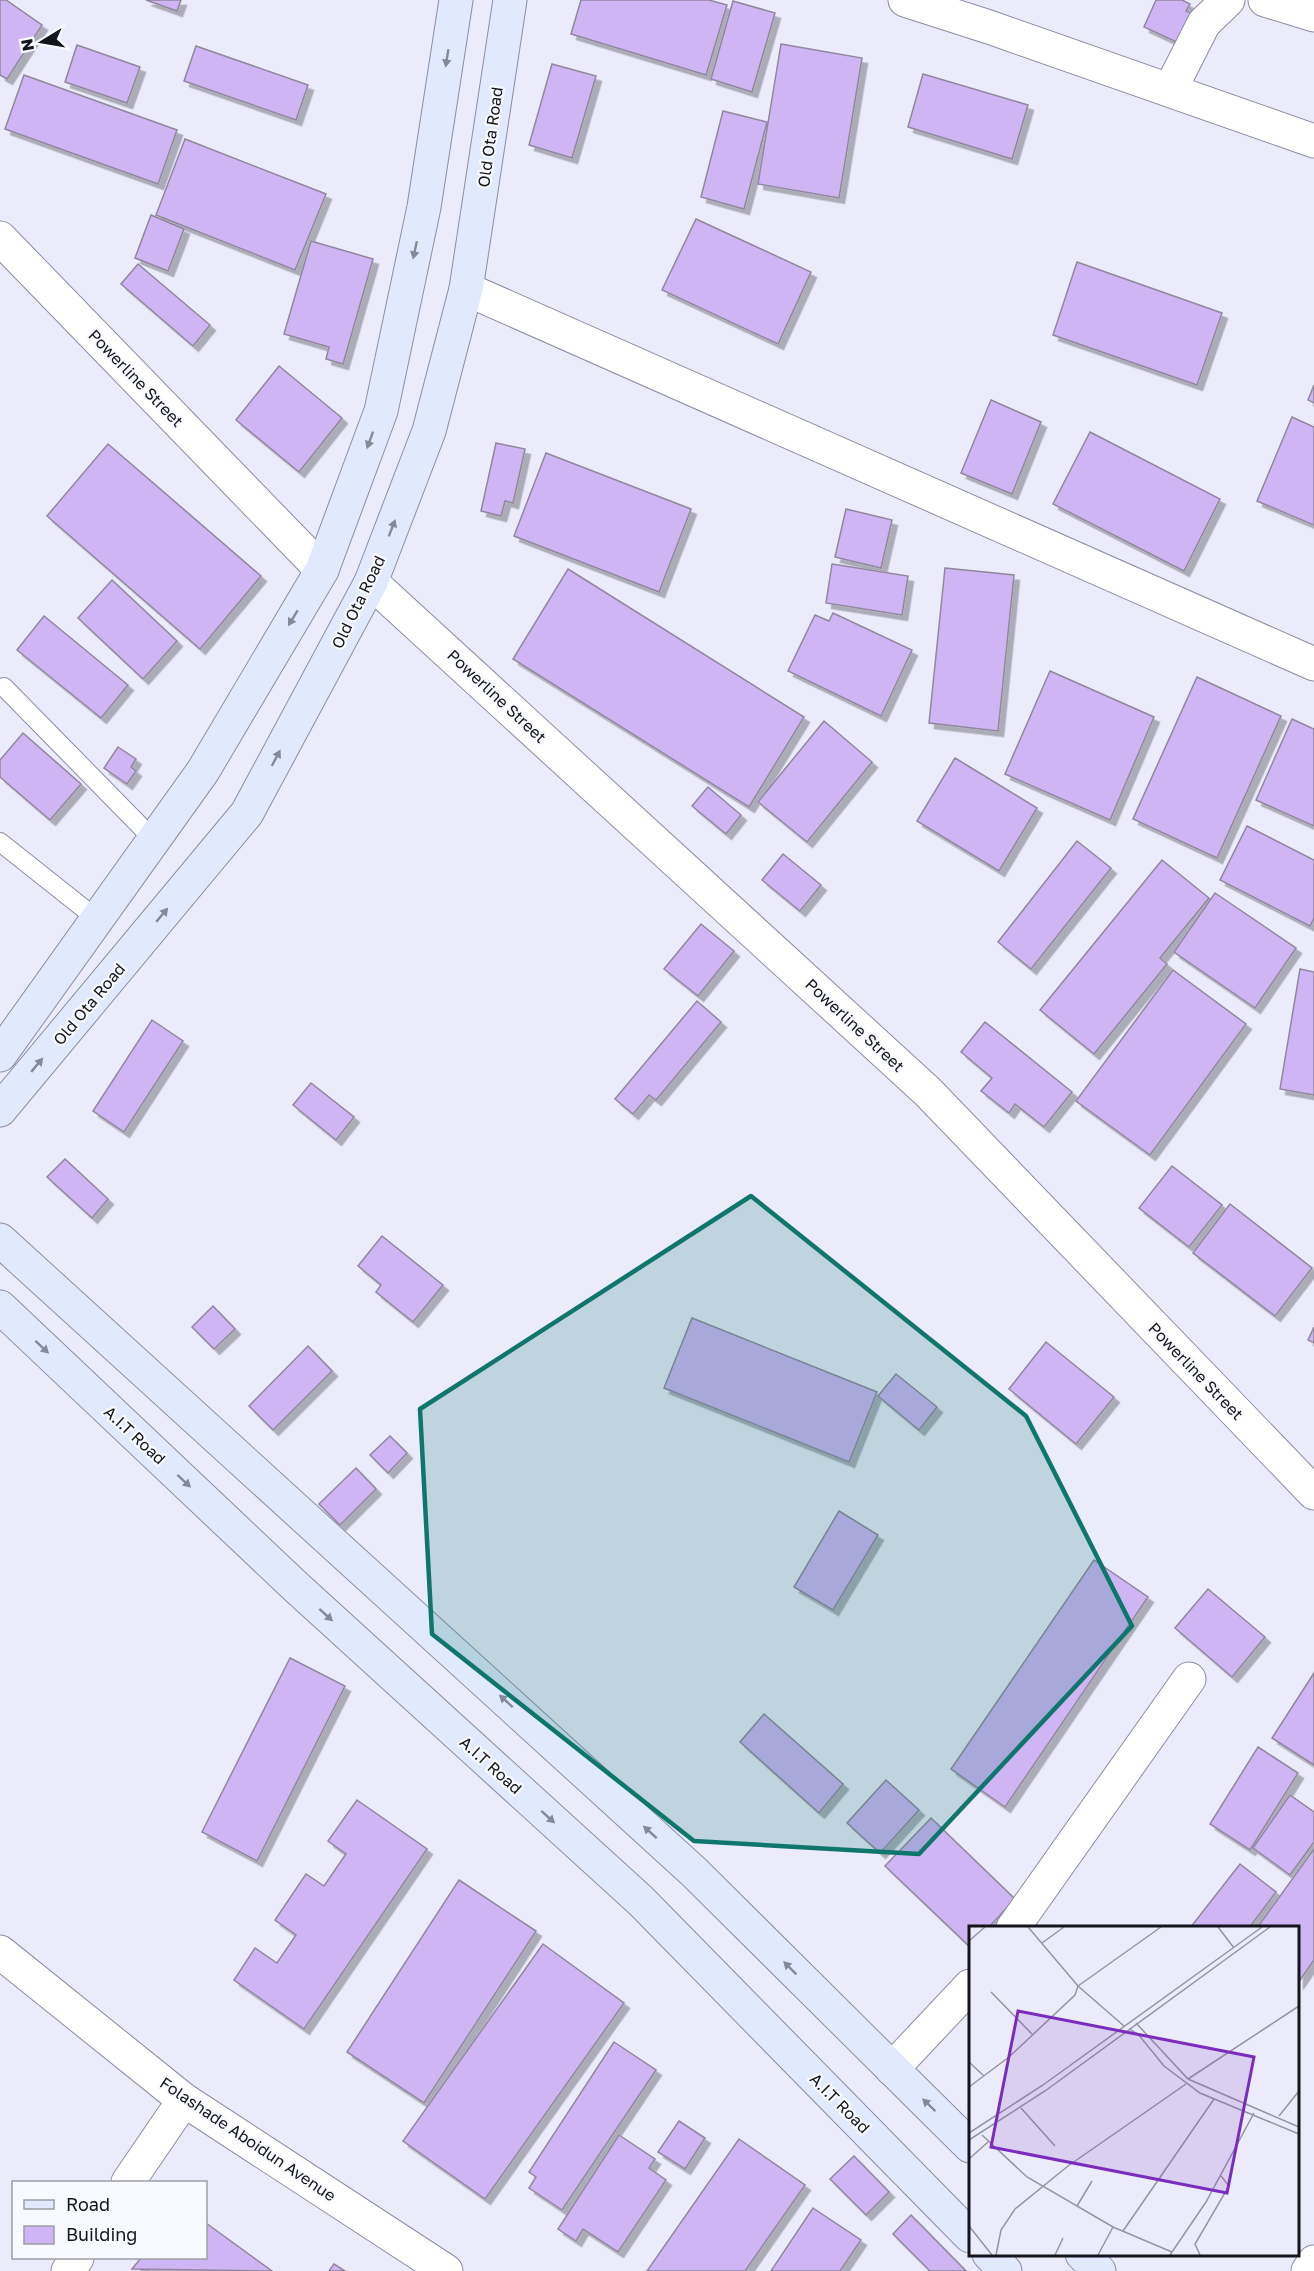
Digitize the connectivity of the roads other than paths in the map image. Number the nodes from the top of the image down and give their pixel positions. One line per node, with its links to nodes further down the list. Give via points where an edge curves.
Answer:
1 (456, 0): 11 (street, one-way to 11, via 423,207 381,411)
2 (510, 0): 10 (street, Old Ota Road)
3 (905, 0): 7 (street)
4 (1228, 0): 7 (street, via 1204,24)
5 (1265, 0): 6 (street)
6 (1314, 15)
7 (1170, 90): 8 (street)
8 (1314, 141)
9 (0, 238): 11 (street, Powerline Street)
10 (466, 289): 12 (street, Old Ota Road, one-way to 10, via 429,431); 13 (street)
11 (322, 570): 15 (street, one-way to 15, via 203,771)
12 (371, 582): 19 (street, Old Ota Road, one-way to 12, via 247,813); 22 (street, Powerline Street, via 928,1092)
13 (1314, 664)
14 (4, 687): 15 (lane)
15 (154, 840): 17 (street)
16 (0, 842): 17 (lane)
17 (97, 919): 18 (street)
18 (0, 1055)
19 (0, 1110)
20 (0, 1240): 27 (street, one-way to 20, via 694,1872)
21 (0, 1307): 31 (street, A.I.T Road, one-way to 31, via 295,1586 641,1901)
22 (1314, 1493)
23 (1189, 1679): 24 (street)
24 (1014, 1926)
25 (0, 1952): 28 (street, Folashade Aboidun Avenue)
26 (969, 1987): 27 (street)
27 (892, 2069): 29 (street, one-way to 27)
28 (184, 2100): 30 (street); 35 (street, Folashade Aboidun Avenue)
29 (969, 2145)
30 (129, 2181)
31 (969, 2235)
32 (991, 2256): 36 (street)
33 (1084, 2256): 37 (street)
34 (1314, 2262): 38 (street)
35 (446, 2271)
36 (1005, 2271)
37 (1099, 2271)
38 (1308, 2271)

